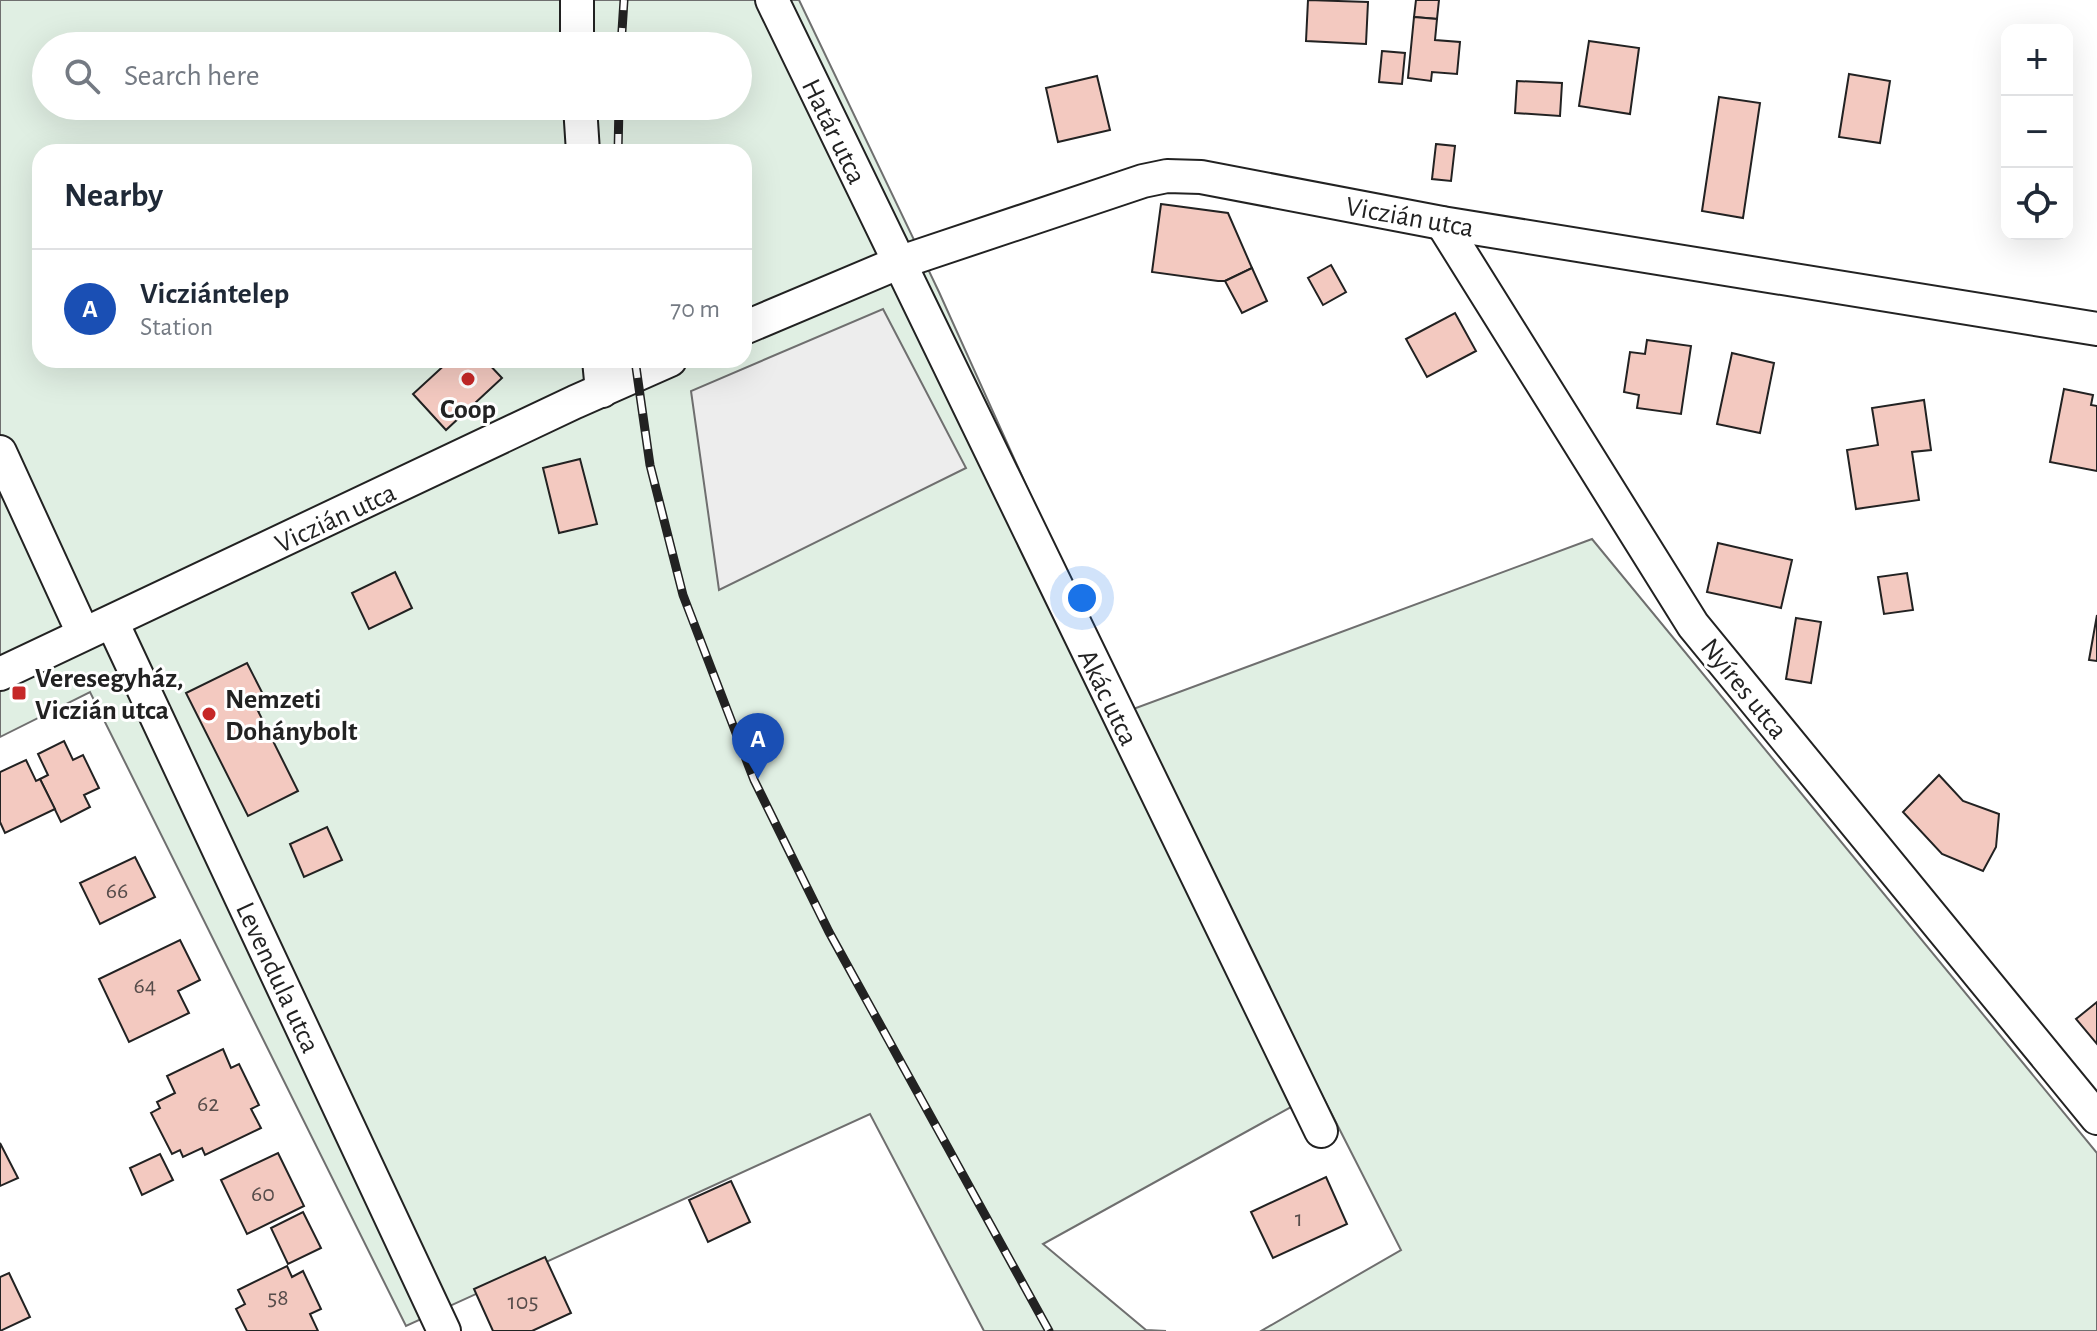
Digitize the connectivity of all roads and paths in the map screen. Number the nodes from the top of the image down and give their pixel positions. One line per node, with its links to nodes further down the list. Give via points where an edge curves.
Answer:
1 (577, 0): 3 (street)
2 (772, 0): 7 (street, Határ utca)
3 (577, 32)
4 (581, 120): 5 (street)
5 (582, 144)
6 (1442, 223): 7 (street, Viczián utca, via 1201,177 1167,176); 9 (street, Viczián utca); 15 (street, Nyíres utca, via 1693,625)
7 (898, 263): 8 (street, Viczián utca); 16 (street, Akác utca)
8 (752, 325)
9 (2097, 329)
10 (633, 368): 11 (street, Viczián utca)
11 (601, 375): 13 (street, Viczián utca)
12 (0, 452): 13 (street, Levendula utca)
13 (98, 628): 14 (street, Viczián utca); 17 (street, Levendula utca)
14 (0, 674)
15 (2097, 1118)
16 (1321, 1131)
17 (444, 1331)

